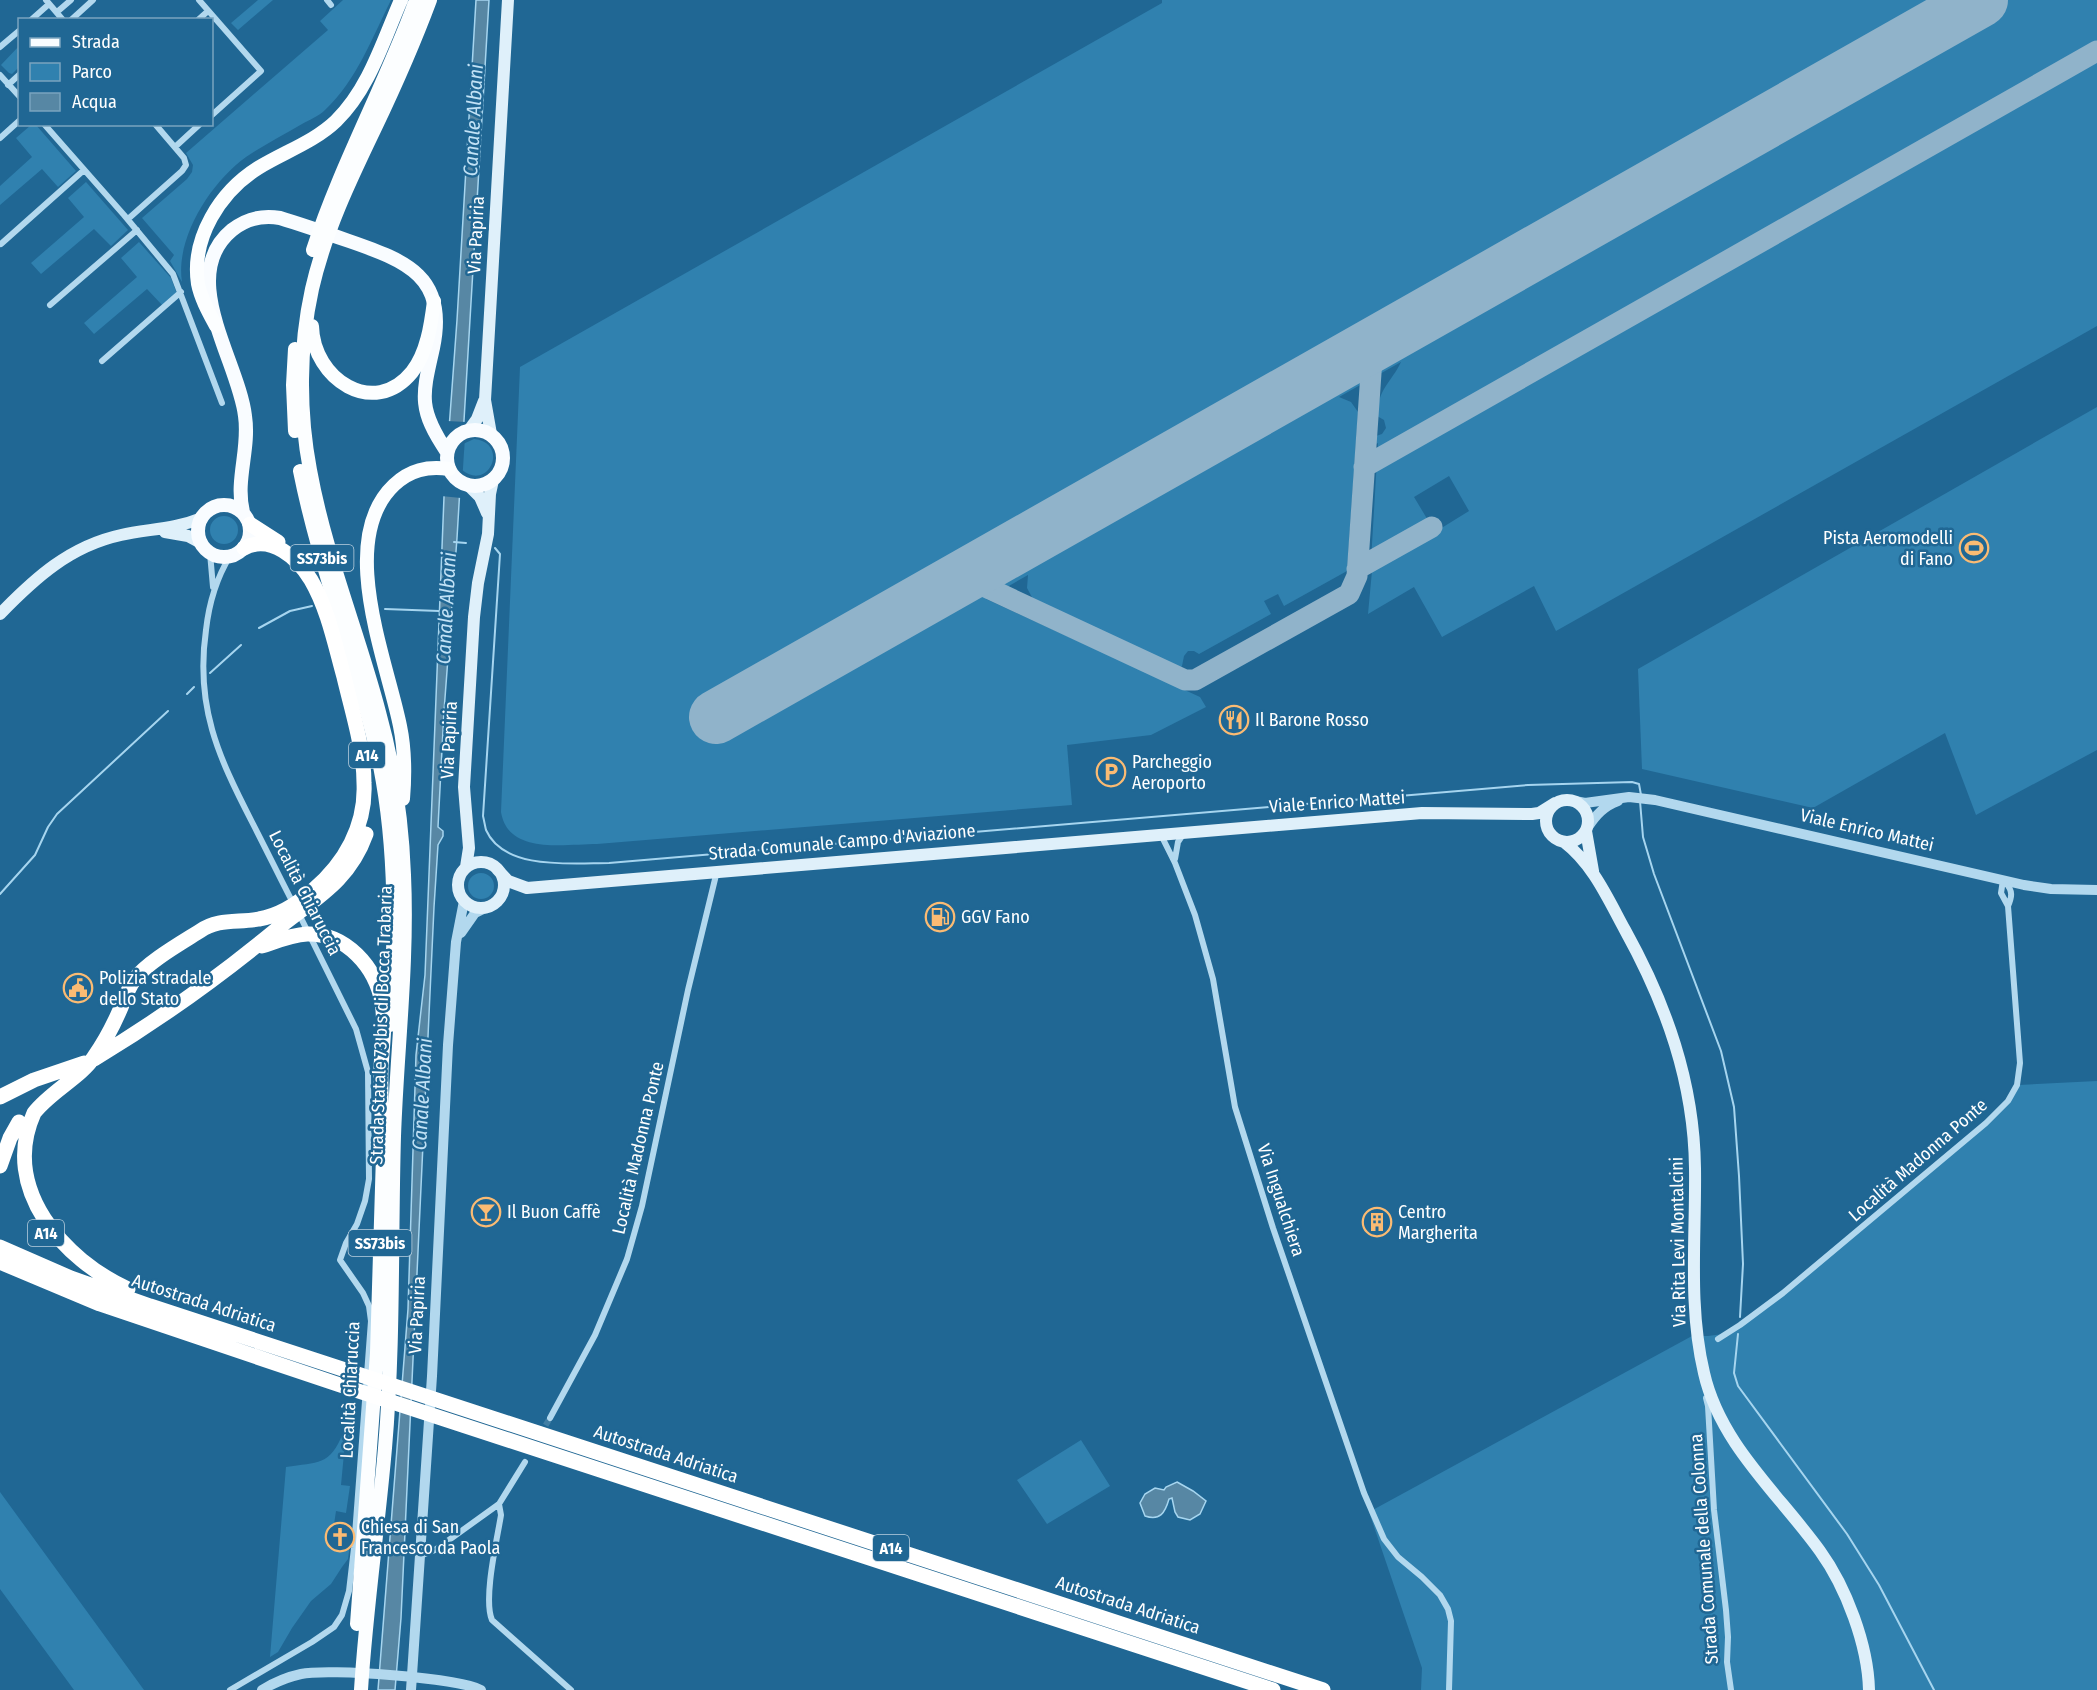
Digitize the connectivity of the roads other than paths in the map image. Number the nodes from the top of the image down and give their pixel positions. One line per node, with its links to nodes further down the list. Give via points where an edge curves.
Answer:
1 (71, 0): 10 (street)
2 (93, 0): 13 (street)
3 (199, 0): 9 (street)
4 (401, 0): 36 (highway, via 363,85 346,110 315,137 246,177 210,219 201,242 197,274)
5 (416, 0): 90 (highway, Strada Statale 73 bis di Bocca Trabaria / SS73bis, via 321,226 301,300 293,372 295,433 305,493 369,722 388,819 394,931)
6 (430, 0): 32 (highway, Strada Statale 73 bis di Bocca Trabaria / SS73bis, via 336,214)
7 (508, 0): 38 (main road, Via Papiria)
8 (47, 2): 10 (street); 11 (street)
9 (208, 11): 14 (street); 21 (street, via 261,71)
10 (57, 12): 12 (street)
11 (33, 18)
12 (62, 18)
13 (73, 18)
14 (200, 18)
15 (18, 32): 16 (street)
16 (0, 47)
17 (0, 75): 19 (street)
18 (18, 77): 19 (street)
19 (8, 85): 20 (street)
20 (18, 95)
21 (213, 114)
22 (18, 122): 26 (street)
23 (46, 126): 28 (street)
24 (157, 126): 27 (street)
25 (198, 126): 27 (street)
26 (0, 138)
27 (175, 147): 29 (street, via 186,165)
28 (84, 170): 29 (street); 31 (street)
29 (128, 219): 30 (street)
30 (137, 230): 33 (street, via 173,274); 35 (street)
31 (1, 244)
32 (312, 291): 34 (highway, via 313,336 321,361 344,384 367,392 390,388 412,372 425,343); 63 (highway, Strada Statale 73 bis di Bocca Trabaria / SS73bis, via 303,364 307,452 325,531 379,711)
33 (181, 292): 37 (street); 39 (street)
34 (434, 301): 36 (main road, via 422,279 382,252 277,217 261,217 242,224 225,237 214,256 210,280); 40 (main road, via 436,329 425,387)
35 (50, 305)
36 (216, 326): 46 (main road, via 241,393 246,419)
37 (102, 361)
38 (485, 400): 41 (main road, Via Papiria); 42 (main road, Via Papiria)
39 (222, 403)
40 (429, 423): 43 (main road); 44 (main road)
41 (469, 430): 42 (main road); 43 (main road)
42 (491, 434): 47 (main road, Via Papiria, via 504,457)
43 (455, 437): 44 (main road)
44 (447, 452): 45 (main road)
45 (448, 469): 48 (main road); 63 (highway, via 422,469 398,482 378,508 369,536 370,591 404,750)
46 (240, 471): 49 (main road, via 226,498); 52 (main road)
47 (493, 480): 48 (main road); 50 (main road, Via Papiria)
48 (469, 486): 50 (main road, via 480,497)
49 (214, 507): 51 (main road); 52 (main road, via 230,505)
50 (489, 516): 64 (main road, Via Papiria, via 474,616)
51 (202, 518): 53 (main road); 54 (main road, via 199,526)
52 (246, 518): 55 (main road, via 251,532); 87 (highway, A14, via 300,556 320,587 348,674 372,794 367,832 346,872 327,892)
53 (155, 531): 54 (main road, via 188,536); 58 (main road, via 111,537 74,552 46,570)
54 (206, 548): 56 (main road, via 223,557); 57 (street)
55 (244, 548): 56 (main road); 88 (highway, A14, via 264,544 286,552 307,574 319,596 339,658 362,757 364,794 360,820 338,864 324,881 288,909 262,919 210,925 140,973)
56 (230, 556): 57 (street)
57 (213, 591): 102 (street, Località Chiaruccia, via 202,674 208,719 220,757 359,1036 369,1081 369,1179 357,1224 340,1260 363,1293 371,1321 350,1580 342,1615 333,1627)
58 (0, 614)
59 (1629, 797): 60 (street, Viale Enrico Mattei); 66 (street, via 1610,804); 76 (street, Viale Enrico Mattei)
60 (1575, 801): 61 (main road); 66 (main road, via 1586,811)
61 (1555, 803): 62 (main road, Viale Enrico Mattei, via 1539,813); 65 (main road, via 1546,815)
62 (1518, 815): 65 (main road, Viale Enrico Mattei); 67 (main road, Viale Enrico Mattei, via 1422,813)
63 (401, 822): 105 (highway, Strada Statale 73 bis di Bocca Trabaria / SS73bis, via 405,966 394,1133 391,1354)
64 (465, 823): 70 (main road, Via Papiria); 72 (main road, Via Papiria)
65 (1546, 827): 69 (main road, via 1554,838)
66 (1587, 829): 69 (main road, via 1574,841); 75 (main road, Via Rita Levi Montalcini)
67 (1185, 832): 68 (main road, Viale Enrico Mattei); 71 (street, via 1178,842)
68 (1160, 834): 71 (street, Via Ingualchiera); 74 (main road, Strada Comunale Campo d'Aviazione)
69 (1564, 842): 75 (main road, Via Rita Levi Montalcini)
70 (483, 862): 72 (main road); 73 (main road)
71 (1175, 863): 101 (street, Via Ingualchiera, via 1213,979 1235,1107 1364,1493 1384,1539 1440,1595 1448,1609)
72 (466, 867): 83 (main road, via 458,884)
73 (497, 869): 79 (main road, via 508,881); 84 (main road, via 504,886 501,896)
74 (717, 870): 79 (main road, Strada Comunale Campo d'Aviazione); 97 (street, Località Madonna Ponte, via 627,1259 595,1335)
75 (1594, 875): 112 (main road, Via Rita Levi Montalcini, via 1642,960 1664,1009 1686,1084 1695,1167 1695,1311 1711,1396 1744,1456 1820,1551 1840,1584 1863,1648)
76 (1985, 876): 77 (street, Viale Enrico Mattei); 81 (street)
77 (2003, 880): 78 (street, Viale Enrico Mattei); 81 (street); 82 (street)
78 (2024, 885): 80 (street, Viale Enrico Mattei); 82 (street)
79 (527, 888): 84 (main road, Strada Comunale Campo d'Aviazione)
80 (2097, 890)
81 (2001, 893): 85 (street)
82 (2012, 895): 85 (street)
83 (464, 901): 84 (main road, via 472,906); 86 (street, Via Papiria)
84 (491, 905): 86 (street, Via Papiria, via 475,913)
85 (2008, 906): 95 (street, Località Madonna Ponte, via 2020,1063 2017,1085 2008,1101 1940,1163 1783,1293)
86 (456, 942): 100 (street, Via Papiria)
87 (254, 949): 88 (highway, A14, via 161,1017); 90 (highway, via 294,936 319,935 344,945 367,966 380,992 383,1009)
88 (93, 1060): 89 (highway, A14, via 39,1078); 91 (highway, A14, via 43,1095 26,1112 12,1133); 94 (highway, A14, via 42,1103 24,1129 16,1161 26,1203 46,1232 82,1264 128,1290)
89 (0, 1097)
90 (383, 1132): 104 (highway, Strada Statale 73 bis di Bocca Trabaria / SS73bis, via 376,1353)
91 (0, 1166)
92 (0, 1247): 94 (highway, Autostrada Adriatica / A14, via 95,1287)
93 (0, 1263): 109 (highway, Autostrada Adriatica / A14, via 100,1304 453,1423)
94 (230, 1331): 110 (highway, Autostrada Adriatica / A14)
95 (1718, 1338)
96 (1692, 1339): 111 (street, Strada Comunale della Colonna, via 1708,1406)
97 (550, 1418)
98 (525, 1462): 99 (street)
99 (499, 1504): 100 (street); 108 (street, via 490,1614 495,1623)
100 (420, 1557): 106 (street, Via Papiria)
101 (1449, 1689)
102 (230, 1690)
103 (262, 1690): 107 (street, via 302,1673 332,1672 446,1681)
104 (352, 1690)
105 (361, 1690)
106 (411, 1690)
107 (481, 1690)
108 (571, 1690)
109 (1273, 1690)
110 (1323, 1690)
111 (1731, 1690)
112 (1869, 1690)

